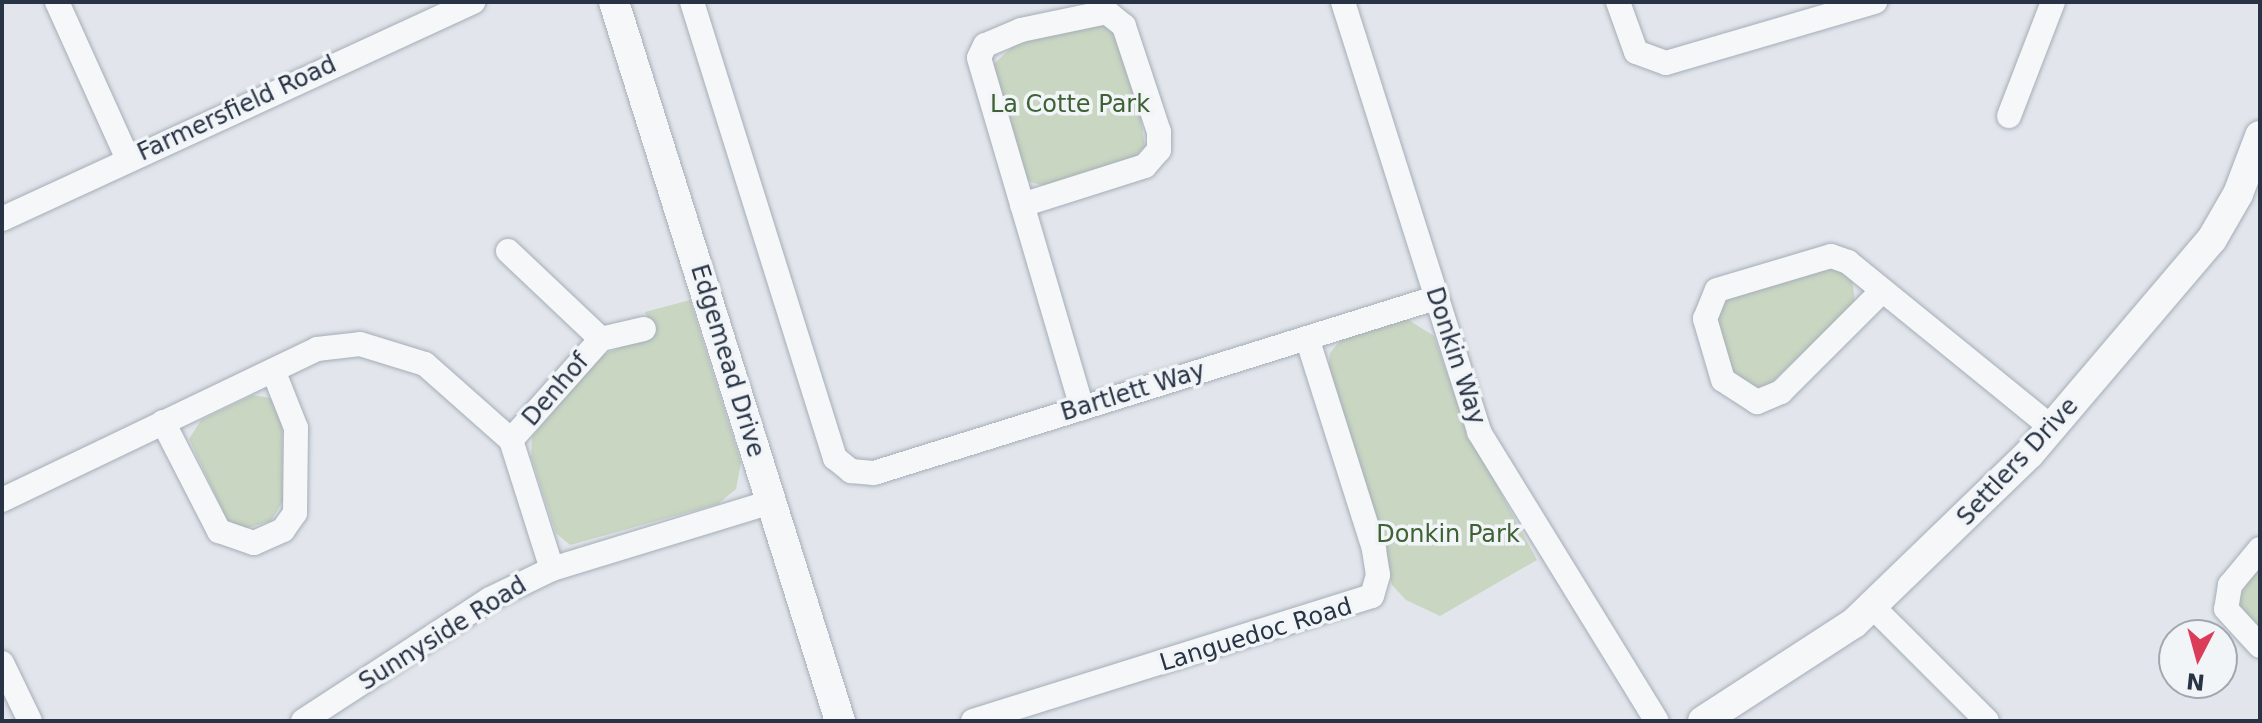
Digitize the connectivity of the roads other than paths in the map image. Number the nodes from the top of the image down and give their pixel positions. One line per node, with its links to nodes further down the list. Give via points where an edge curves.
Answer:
1 (57, 2): 11 (street)
2 (473, 2): 11 (street, Farmersfield Road)
3 (614, 2): 26 (street, Edgemead Drive)
4 (692, 2): 21 (street, Bartlett Way, via 835,458 851,471 874,473)
5 (1343, 2): 16 (street, Donkin Way)
6 (1618, 2): 7 (street, via 1636,52 1666,63)
7 (1875, 2)
8 (2053, 2): 9 (street)
9 (2009, 116)
10 (2260, 136): 23 (street, Settlers Drive, via 2238,194 2212,239)
11 (128, 159): 13 (street, Farmersfield Road)
12 (1022, 205): 12 (street, via 979,63 982,49 1021,30 1107,12 1124,26 1159,132 1159,150 1145,166); 21 (street)
13 (2, 219)
14 (508, 251): 19 (street, Denhof)
15 (1882, 291): 15 (street, via 1848,262 1823,255 1717,290 1705,319 1723,380 1757,402 1781,392); 23 (street)
16 (1435, 298): 18 (street, Bartlett Way); 36 (street, Donkin Way, via 1479,432)
17 (644, 329): 19 (street, Denhof)
18 (1307, 338): 21 (street, Bartlett Way); 35 (street, Languedoc Road, via 1374,549 1378,575 1372,596)
19 (601, 339): 24 (street, Denhof)
20 (273, 370): 22 (street); 22 (street, via 296,428 295,513 283,530 240,543 219,531); 24 (street, via 338,344 382,346 425,364)
21 (1082, 408)
22 (163, 422): 25 (street)
23 (2052, 428): 29 (street, Settlers Drive)
24 (511, 440): 28 (street)
25 (2, 500)
26 (771, 502): 28 (street, Sunnyside Road); 34 (street, Edgemead Drive)
27 (2260, 549): 30 (street, via 2226,598 2228,616)
28 (552, 569): 33 (street, Sunnyside Road, via 490,599)
29 (1873, 607): 37 (street, Settlers Drive); 38 (street)
30 (2260, 646)
31 (2, 663): 32 (street)
32 (30, 721)
33 (303, 721)
34 (840, 721)
35 (973, 721)
36 (1657, 721)
37 (1703, 721)
38 (1987, 721)

